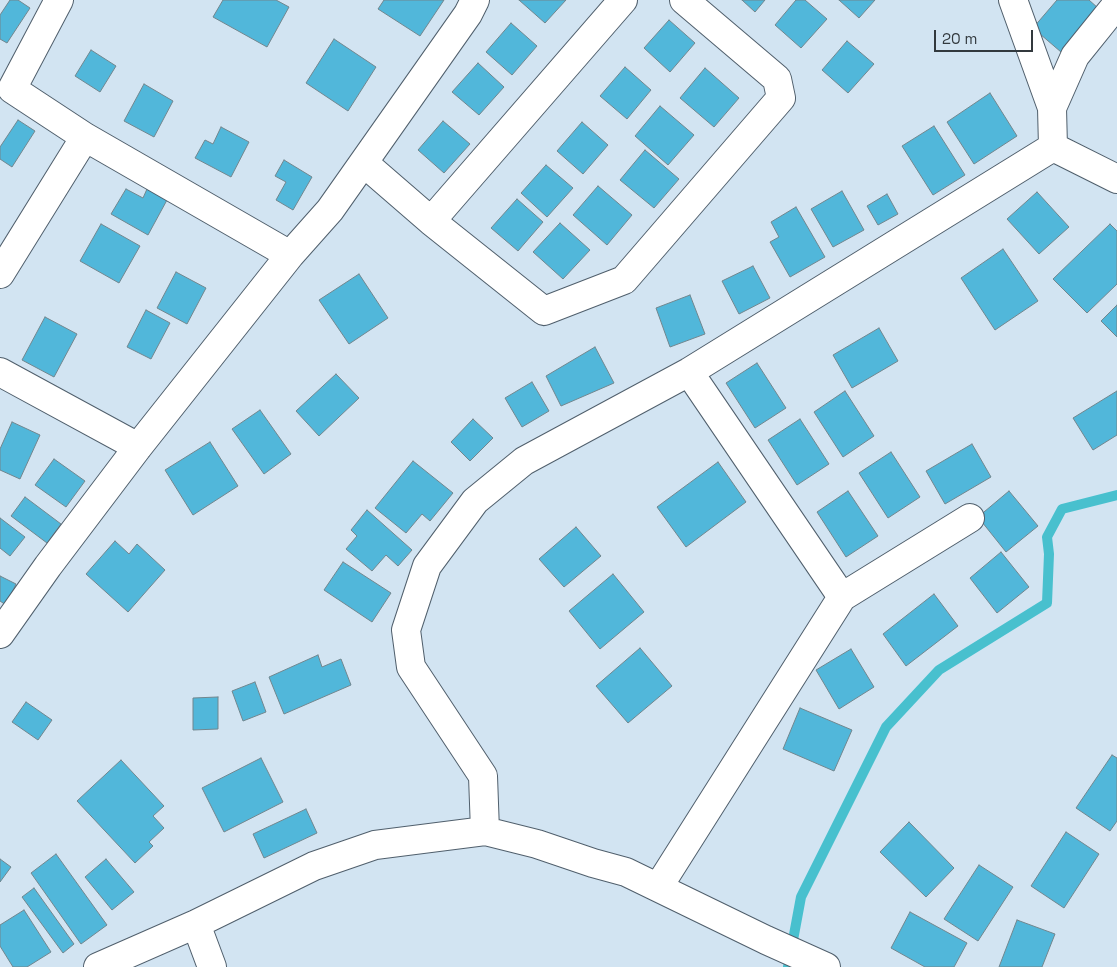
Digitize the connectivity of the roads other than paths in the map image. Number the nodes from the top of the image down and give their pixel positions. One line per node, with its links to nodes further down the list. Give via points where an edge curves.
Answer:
1 (59, 0): 8 (street, via 12,89)
2 (475, 0): 10 (street)
3 (623, 0): 12 (street)
4 (684, 0): 12 (street, via 777,79 781,98 624,280 544,312)
5 (1013, 0): 7 (street)
6 (1117, 4): 7 (street, via 1075,56)
7 (1052, 108): 9 (street)
8 (84, 137): 13 (street); 14 (street)
9 (1053, 147): 11 (street); 16 (street)
10 (364, 163): 12 (street); 13 (street, via 330,210)
11 (1117, 179)
12 (431, 221)
13 (290, 255): 17 (street)
14 (0, 274)
15 (0, 372): 17 (street)
16 (689, 372): 19 (street); 21 (street, via 524,461 475,501 427,566 406,630 411,667 483,776)
17 (138, 447): 20 (street)
18 (970, 518): 19 (street)
19 (842, 597): 22 (street)
20 (0, 634)
21 (485, 831): 22 (street, via 538,844); 23 (street, via 375,845 314,866)
22 (659, 886): 24 (street)
23 (196, 924): 25 (street); 26 (street)
24 (816, 963)
25 (98, 967)
26 (212, 967)

